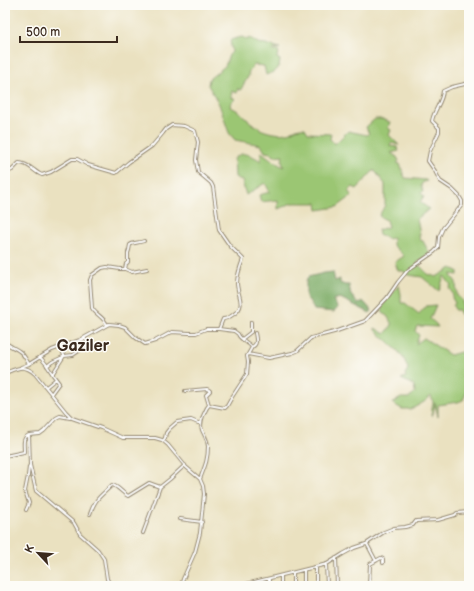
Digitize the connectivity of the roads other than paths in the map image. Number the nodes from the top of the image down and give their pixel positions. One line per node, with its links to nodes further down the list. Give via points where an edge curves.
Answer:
1 (469, 84): 15 (street, via 443,90 432,121 439,128 439,132 428,161 440,181 452,189 462,201 462,205 443,228 438,248 408,270 365,321 311,338 292,353 269,358)
2 (5, 173): 8 (street, via 23,163 42,175 72,159 77,159 116,173 152,146 166,128 172,125 184,126 195,131 198,142 198,172 213,187 219,230 243,259 237,282 240,307 233,315 223,319)
3 (144, 241): 4 (street, via 130,245)
4 (125, 269): 5 (street, via 132,272); 7 (street, via 102,268 92,275 90,280 92,308)
5 (147, 269)
6 (251, 322): 11 (street, via 251,332)
7 (107, 325): 8 (street, via 125,327 145,344 172,332 196,333 206,329); 10 (street)
8 (219, 329): 11 (street, via 234,331)
9 (255, 333): 14 (street, via 256,340)
10 (80, 340): 13 (street); 16 (street, via 87,341 85,347)
11 (242, 340): 14 (street)
12 (5, 342): 19 (street, via 23,354)
13 (61, 346): 16 (street); 17 (street)
14 (252, 347): 15 (street)
15 (248, 354): 29 (street, via 247,374 227,406 225,408)
16 (64, 356): 20 (street); 24 (street)
17 (40, 357): 18 (street); 20 (street)
18 (33, 362): 19 (street); 22 (street)
19 (29, 364): 21 (street)
20 (47, 366): 24 (street)
21 (20, 368): 22 (street); 23 (street)
22 (29, 369): 26 (street)
23 (5, 373)
24 (53, 375): 25 (street)
25 (56, 379): 26 (street); 28 (street, via 59,383)
26 (46, 387): 28 (street)
27 (185, 391): 29 (street, via 208,389 206,395)
28 (51, 394): 30 (street)
29 (209, 405): 31 (street)
30 (72, 418): 32 (street, via 60,416 44,432); 33 (street, via 123,438 155,438)
31 (201, 423): 33 (street, via 192,420 174,424); 37 (street, via 208,443 208,458)
32 (29, 435): 34 (street, via 24,440 24,452); 35 (street)
33 (163, 441): 36 (street)
34 (5, 456)
35 (30, 465): 39 (street, via 25,490 29,504); 57 (street, via 36,491 74,523 80,534 98,550 104,559 107,579)
36 (185, 465): 37 (street); 38 (street)
37 (200, 479): 43 (street, via 204,494)
38 (160, 487): 41 (street, via 150,483 128,496 112,484 97,499); 44 (street)
39 (26, 510)
40 (469, 512): 45 (street, via 457,513 438,520 416,521 413,525 384,532)
41 (90, 514)
42 (180, 519): 43 (street)
43 (202, 522): 58 (street, via 195,552)
44 (143, 533)
45 (366, 544): 46 (street); 47 (street)
46 (336, 558): 49 (street); 67 (street)
47 (376, 561): 48 (street, via 383,558); 68 (street, via 369,566)
48 (383, 563)
49 (326, 564): 50 (street); 66 (street)
50 (316, 567): 51 (street); 65 (street)
51 (304, 570): 52 (street); 64 (street)
52 (293, 573): 53 (street); 63 (street)
53 (281, 576): 54 (street); 62 (street)
54 (269, 579): 55 (street); 61 (street)
55 (258, 581): 56 (street); 60 (street)
56 (247, 585): 59 (street)
57 (111, 586)
58 (181, 586)
59 (238, 586)
60 (258, 586)
61 (269, 586)
62 (281, 586)
63 (293, 586)
64 (304, 586)
65 (316, 586)
66 (327, 586)
67 (337, 586)
68 (369, 586)

